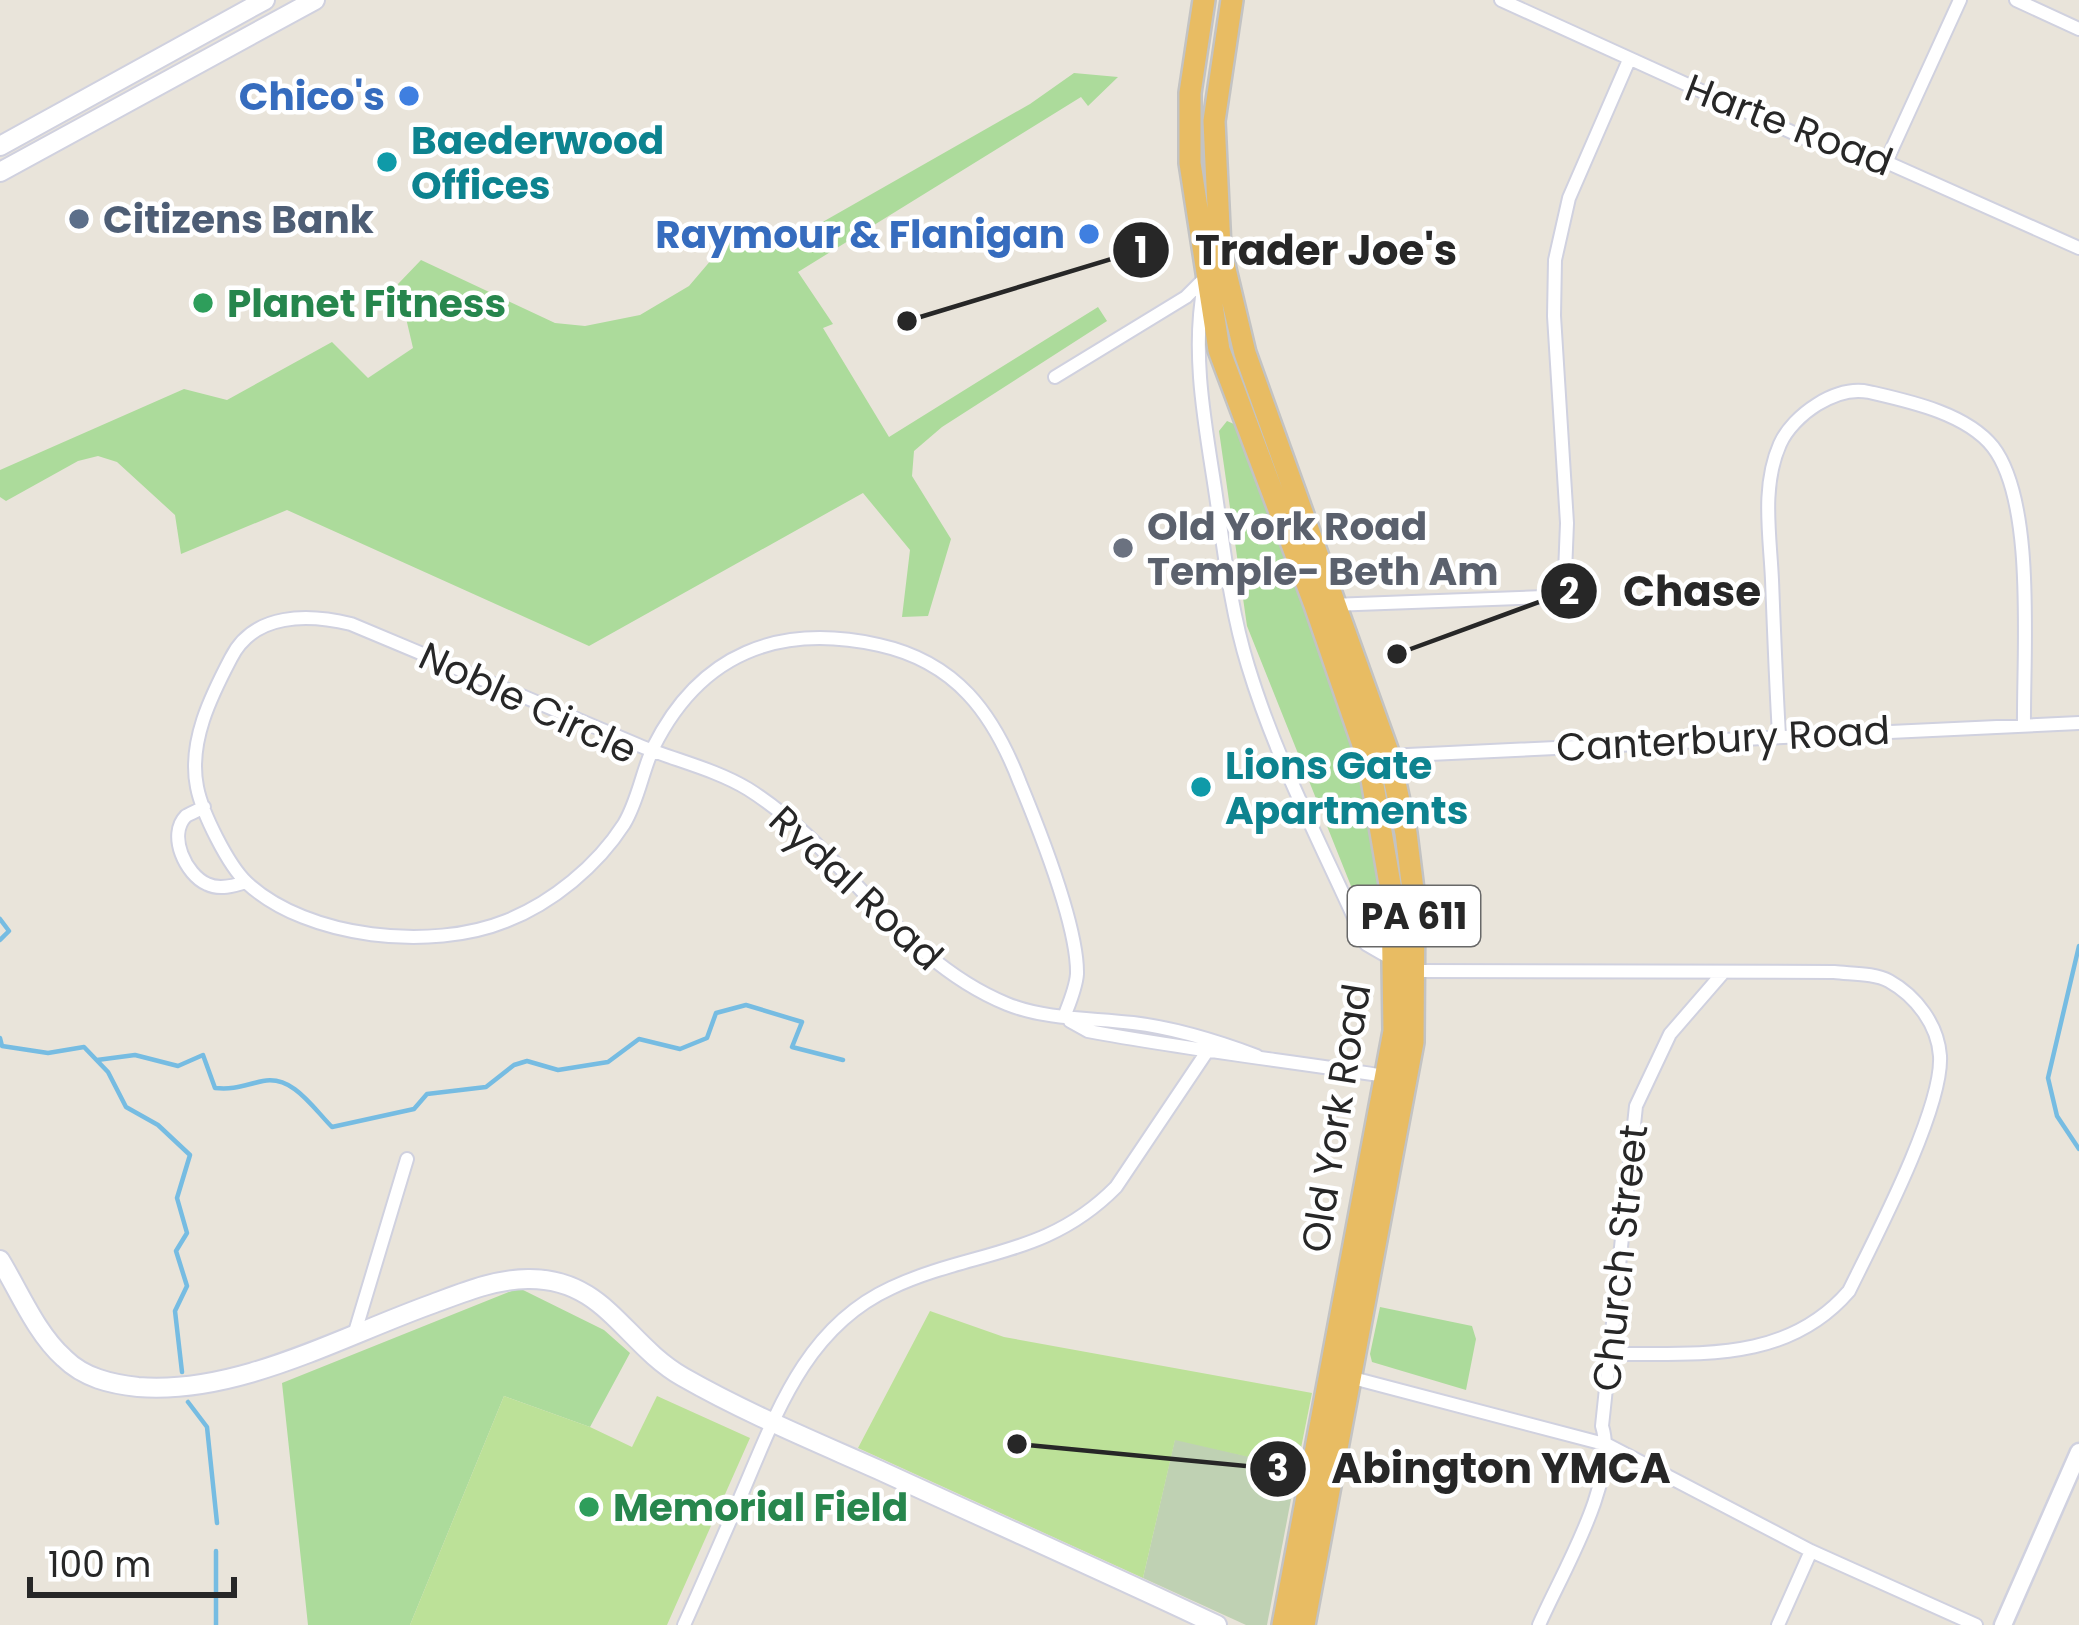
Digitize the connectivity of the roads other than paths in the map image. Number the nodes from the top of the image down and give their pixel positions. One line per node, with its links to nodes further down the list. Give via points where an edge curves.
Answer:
1 (265, 0): 10 (main road)
2 (315, 0): 12 (main road)
3 (1204, 0): 14 (highway, Old York Road / PA 611, via 1190,163)
4 (1232, 0): 16 (highway, Old York Road / PA 611, via 1214,121 1220,248)
5 (1501, 0): 9 (street, Harte Road)
6 (1960, 0): 11 (street)
7 (2016, 0): 8 (street)
8 (2079, 29)
9 (1629, 60): 11 (street, Harte Road, via 1809,140); 16 (street, via 1569,197 1555,260 1565,573 1544,597)
10 (0, 146)
11 (1886, 162): 13 (street, Harte Road)
12 (0, 172)
13 (2079, 248)
14 (1205, 278): 15 (street); 16 (highway, Old York Road / PA 611, via 1219,350); 24 (street, via 1201,386 1246,661 1366,944)
15 (1055, 376)
16 (1326, 605): 21 (highway, Old York Road / PA 611)
17 (2079, 723): 18 (street, Canterbury Road)
18 (2024, 725): 19 (street, Canterbury Road); 19 (street, via 2023,570 2013,487 1992,446 1962,424 1858,390 1799,418 1781,441 1768,482)
19 (1779, 736): 21 (street, Canterbury Road)
20 (652, 751): 22 (street, Noble Circle, via 351,624 288,616 235,650 208,704 196,784); 23 (street, Noble Circle, via 624,824 573,881 489,927 441,937 352,931 307,917); 26 (street, Rydal Road, via 747,788 820,846 871,905 954,978 1011,1006); 26 (street, via 702,679 729,658 784,639 837,636 909,652 960,684 997,727 1075,943 1077,980)
21 (1379, 759): 24 (highway, Old York Road / PA 611, via 1406,833 1414,898)
22 (204, 807): 23 (street, Noble Circle); 23 (street, Noble Circle, via 178,830 189,869 206,884)
23 (246, 882)
24 (1405, 966): 25 (street); 31 (highway, Old York Road / PA 611, via 1413,1042)
25 (1722, 974): 35 (street, Church Street, via 1670,1034 1636,1106); 35 (street, via 1886,978 1919,1004 1940,1053 1926,1120 1849,1292 1813,1326 1776,1344 1736,1350)
26 (1064, 1017): 27 (street, Rydal Road); 28 (street, Rydal Road, via 1088,1031)
27 (1166, 1029): 28 (street); 30 (street, Rydal Road)
28 (1162, 1045): 29 (street, Rydal Road)
29 (1206, 1053): 30 (street, Rydal Road); 37 (street, via 1097,1206 1036,1242 890,1288 804,1360)
30 (1257, 1055): 31 (street, Rydal Road)
31 (1396, 1077): 36 (highway, Old York Road / PA 611)
32 (407, 1159): 34 (street)
33 (0, 1260): 34 (main road, via 64,1359 115,1384 160,1388 234,1378)
34 (355, 1332): 37 (main road, via 500,1282 548,1280 589,1294 656,1359)
35 (1612, 1354): 38 (street, Church Street, via 1601,1426)
36 (1341, 1375): 38 (street); 44 (highway, Old York Road / PA 611); 45 (highway, Old York Road / PA 611)
37 (771, 1421): 42 (street); 43 (main road)
38 (1608, 1445): 41 (street); 46 (street, Church Street, via 1602,1486)
39 (2079, 1452): 40 (street)
40 (2074, 1477): 49 (street)
41 (1810, 1551): 47 (street); 48 (street)
42 (684, 1625)
43 (1217, 1625)
44 (1283, 1625)
45 (1304, 1625)
46 (1539, 1625)
47 (1778, 1625)
48 (1976, 1625)
49 (2003, 1625)

